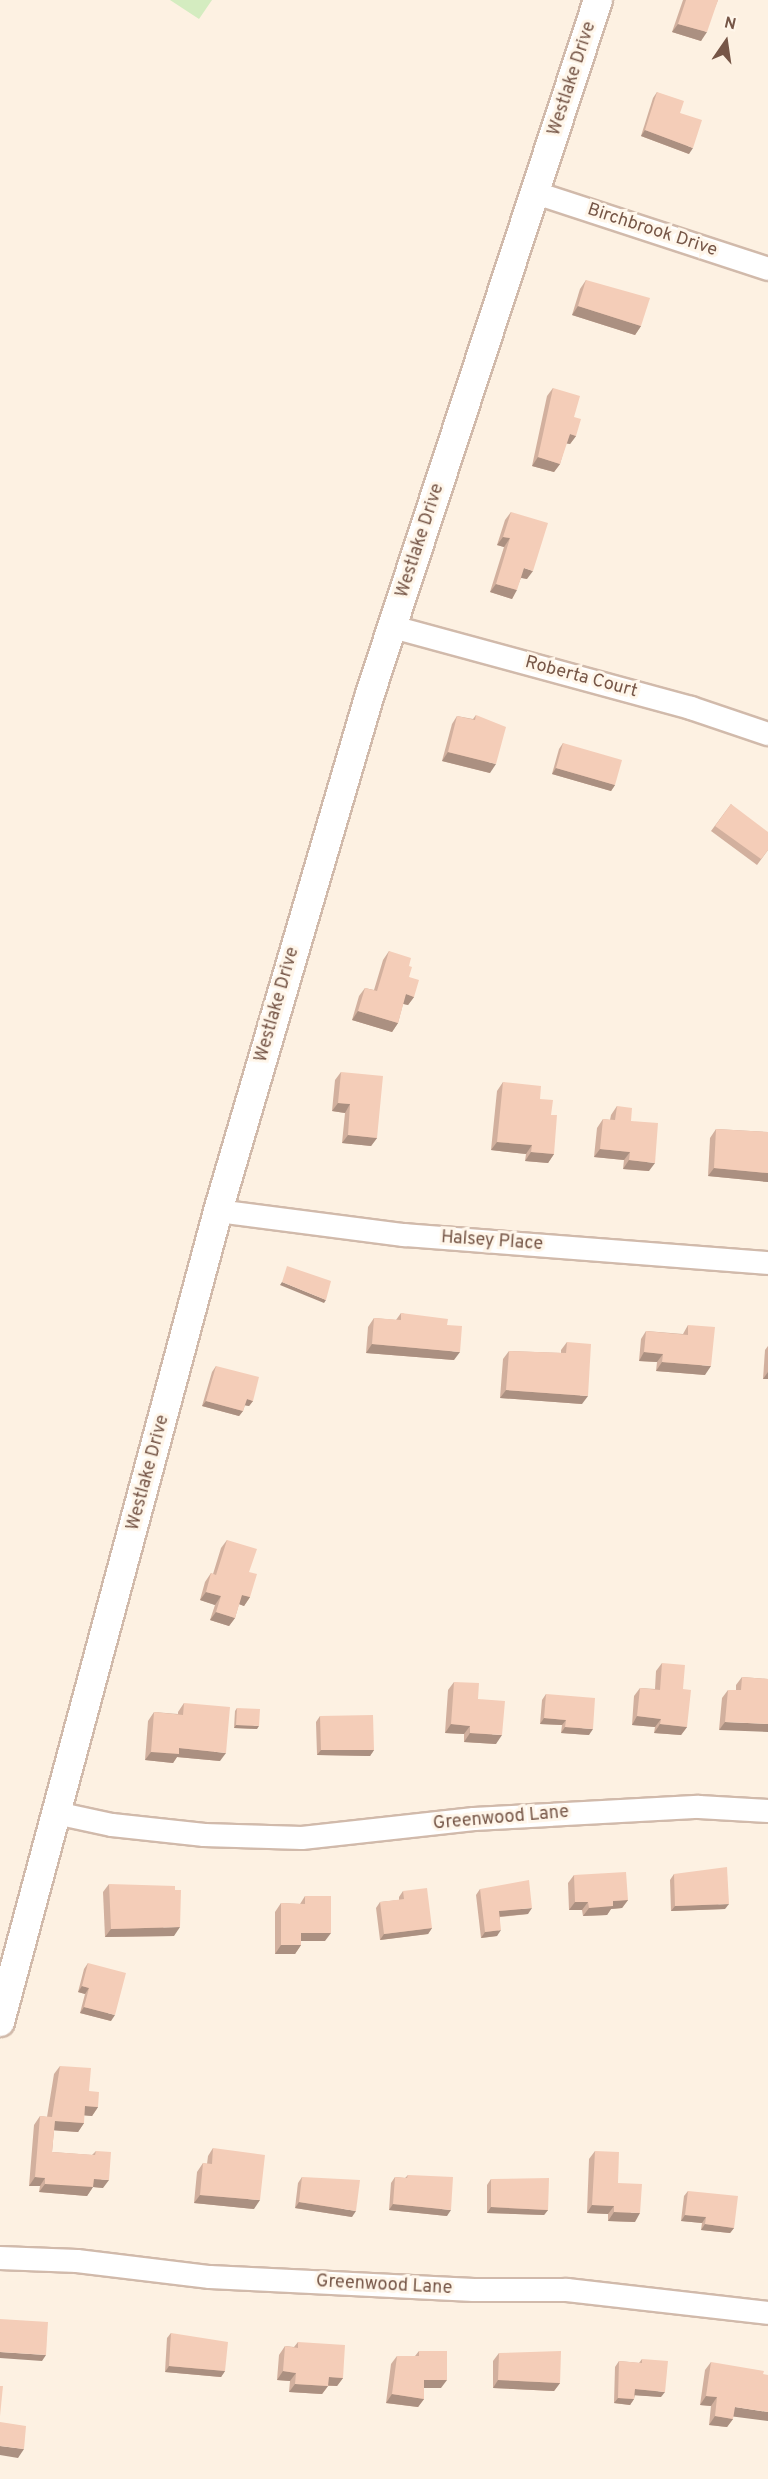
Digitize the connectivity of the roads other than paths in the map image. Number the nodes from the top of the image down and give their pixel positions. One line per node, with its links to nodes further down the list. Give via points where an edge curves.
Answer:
1 (598, 0): 2 (street, Westlake Drive)
2 (536, 193): 3 (street, Birchbrook Drive); 4 (street, Westlake Drive)
3 (768, 269)
4 (393, 627): 5 (street, Roberta Court, via 691,708); 6 (street, Westlake Drive)
5 (768, 734)
6 (218, 1211): 7 (street, Halsey Place, via 404,1235); 9 (street, Westlake Drive)
7 (768, 1263)
8 (768, 1811): 9 (street, Greenwood Lane, via 699,1807 474,1819 302,1838 204,1835 112,1826)
9 (57, 1813): 10 (street, Westlake Drive)
10 (0, 2022)
11 (0, 2258): 12 (street, Greenwood Lane, via 77,2261 210,2277 474,2290 567,2290)
12 (768, 2313)

